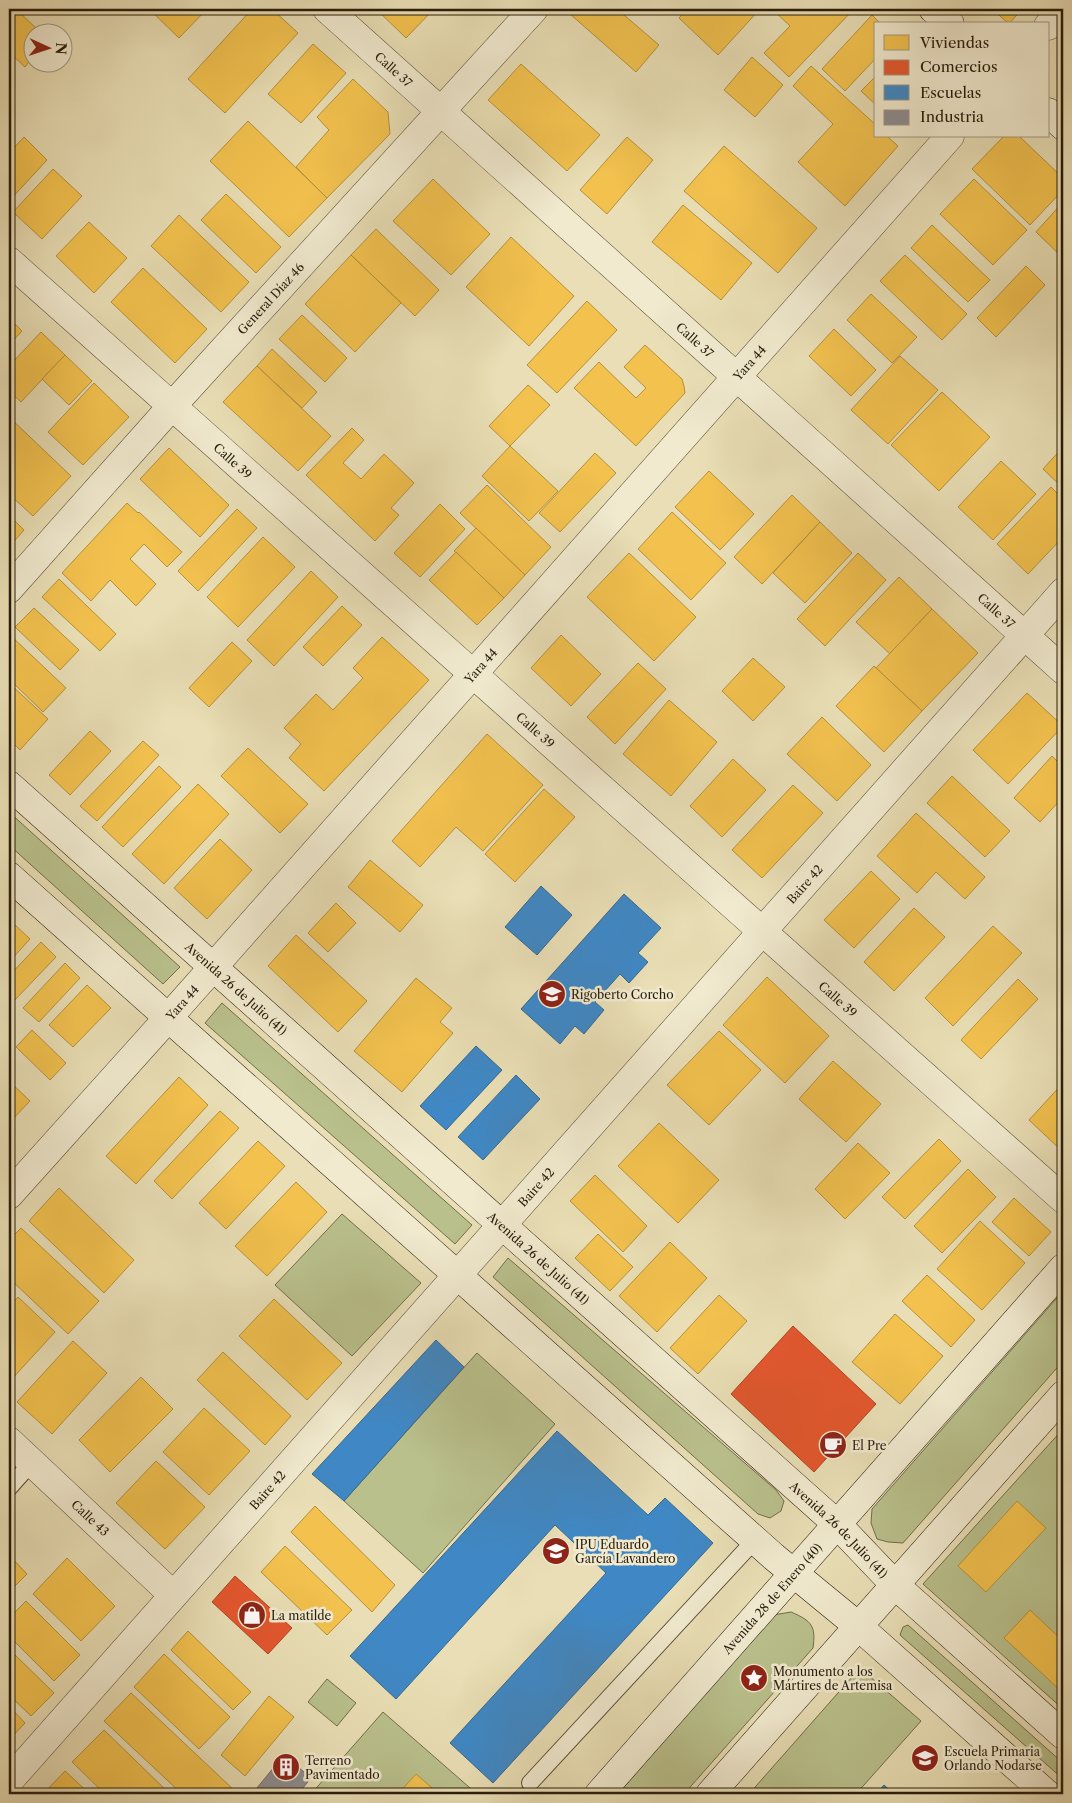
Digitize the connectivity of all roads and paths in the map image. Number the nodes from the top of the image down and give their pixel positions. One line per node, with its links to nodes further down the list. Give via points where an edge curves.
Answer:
1 (327, 9): 7 (street, Calle 37)
2 (534, 9): 7 (street, General Díaz 46)
3 (933, 9): 5 (street)
4 (1063, 9): 6 (street)
5 (948, 22)
6 (1050, 24)
7 (442, 111): 12 (street, Calle 37); 13 (street, General Díaz 46)
8 (1050, 114): 9 (street)
9 (1063, 126)
10 (948, 138): 12 (street, Yara 44)
11 (9, 261): 13 (street, Calle 39)
12 (737, 375): 16 (street, Calle 37); 18 (street, Yara 44)
13 (172, 406): 14 (street, General Díaz 46); 18 (street, Calle 39)
14 (9, 589)
15 (1063, 592): 16 (street, Baire 42)
16 (1025, 636): 17 (street, Calle 37); 21 (street, Baire 42)
17 (1063, 670)
18 (472, 673): 21 (street, Calle 39); 22 (street, Yara 44)
19 (9, 785): 22 (street, Avenida 26 de Julio (41))
20 (9, 876): 23 (street)
21 (762, 931): 25 (street, Calle 39); 26 (street, Baire 42)
22 (213, 968): 23 (street, Yara 44); 26 (street, Avenida 26 de Julio (41))
23 (168, 1018): 24 (street, Yara 44); 28 (street)
24 (9, 1195)
25 (1063, 1200)
26 (502, 1226): 28 (street, Baire 42); 33 (street, Avenida 26 de Julio (41))
27 (1063, 1268): 33 (street, Avenida 28 de Enero (40))
28 (458, 1275): 34 (street); 37 (street, Baire 42)
29 (1063, 1395): 36 (street)
30 (9, 1441): 31 (street, Calle 43)
31 (32, 1462): 32 (lane); 37 (street, Calle 43)
32 (9, 1488)
33 (837, 1524): 35 (street, Avenida 28 de Enero (40)); 36 (street, Avenida 26 de Julio (41))
34 (755, 1540): 35 (street); 41 (lane)
35 (794, 1574): 38 (street); 42 (street, Avenida 28 de Enero (40))
36 (895, 1585): 38 (street); 39 (street, Avenida 26 de Julio (41))
37 (173, 1595): 40 (street, Baire 42)
38 (858, 1626): 43 (street); 44 (street)
39 (1063, 1734)
40 (9, 1781)
41 (530, 1783)
42 (599, 1794)
43 (710, 1794)
44 (1048, 1794)

